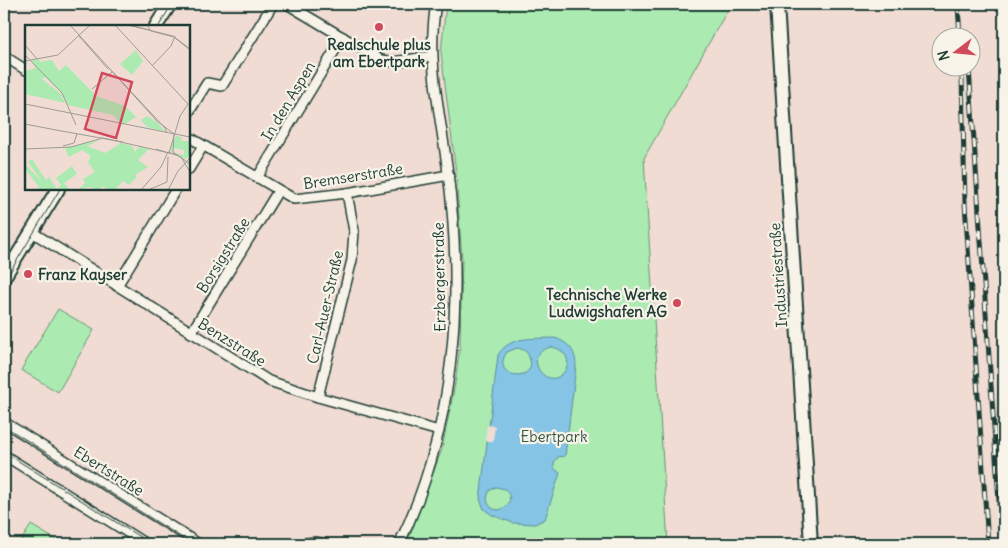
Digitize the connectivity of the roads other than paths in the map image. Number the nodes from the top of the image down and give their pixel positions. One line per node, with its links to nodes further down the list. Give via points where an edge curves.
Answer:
1 (170, 4): 6 (street)
2 (273, 4): 11 (street, via 222,86 207,83)
3 (287, 4): 7 (street)
4 (436, 4): 9 (street, Erzbergerstraße)
5 (777, 4): 34 (street, Industriestraße)
6 (157, 25)
7 (343, 37): 9 (street, via 381,60 394,62); 16 (street, In den Aspen)
8 (4, 56): 10 (street)
9 (432, 56): 15 (street, Erzbergerstraße)
10 (25, 69)
11 (190, 110)
12 (190, 138): 13 (street, Bremserstraße)
13 (203, 146): 14 (street); 16 (street, Bremserstraße)
14 (190, 167)
15 (449, 175): 20 (street, Bremserstraße); 27 (street, Erzbergerstraße, via 456,260 455,301 448,386)
16 (257, 178): 19 (street, Bremserstraße)
17 (57, 190): 21 (street)
18 (175, 190): 23 (street)
19 (278, 191): 20 (street, Bremserstraße, via 294,199); 24 (street, Borsigstraße)
20 (348, 193): 25 (street, Carl-Auer-Straße, via 354,231 352,260)
21 (32, 232): 22 (street); 23 (street, Benzstraße)
22 (4, 277)
23 (117, 286): 24 (street, Benzstraße)
24 (191, 333): 25 (street, Benzstraße, via 269,381)
25 (318, 397): 27 (street, Benzstraße)
26 (4, 422): 30 (street, Ebertstraße)
27 (439, 431): 33 (street, Erzbergerstraße, via 423,484)
28 (4, 455): 29 (street)
29 (146, 544)
30 (199, 544)
31 (301, 544): 32 (street)
32 (326, 544)
33 (399, 544)
34 (811, 544)

